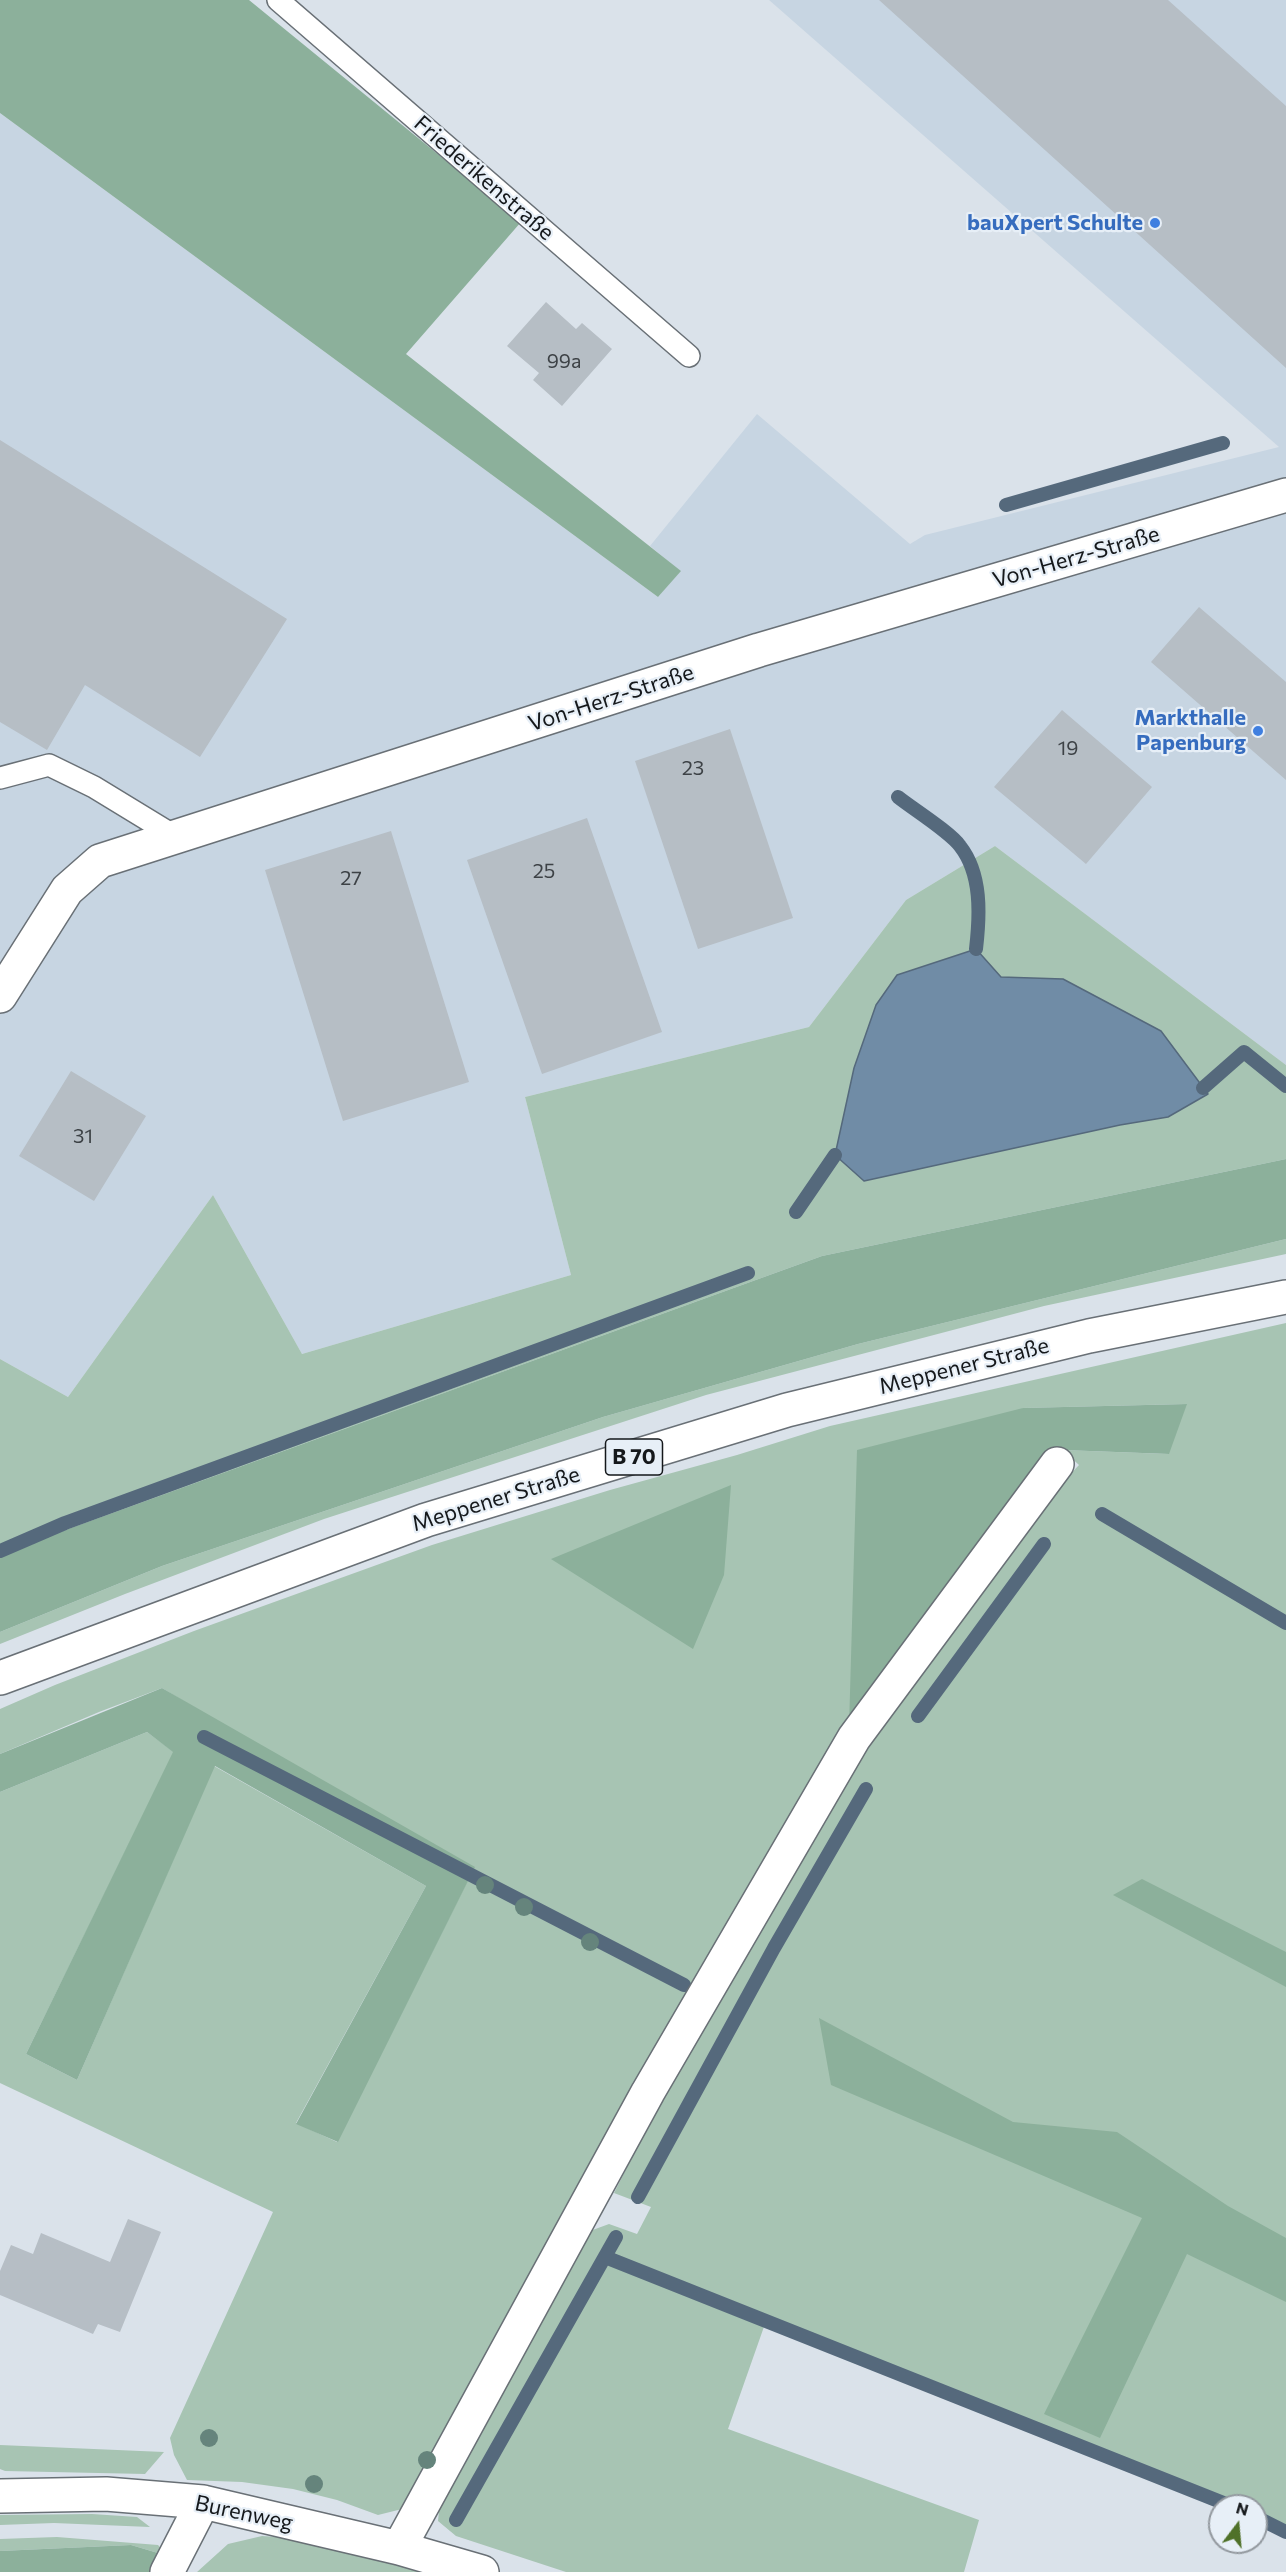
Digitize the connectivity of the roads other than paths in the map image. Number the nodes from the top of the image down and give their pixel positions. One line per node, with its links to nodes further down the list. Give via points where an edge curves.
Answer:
1 (278, 0): 2 (lane, Friederikenstraße)
2 (689, 356)
3 (1286, 495): 5 (street, Von-Herz-Straße, via 759,650)
4 (0, 778): 5 (lane, via 49,765 94,787)
5 (176, 837): 6 (street, Von-Herz-Straße, via 100,861 67,890)
6 (0, 996)
7 (1286, 1297): 9 (street, Meppener Straße / B 70, via 1089,1336 787,1410 426,1520)
8 (1057, 1464): 12 (street, via 854,1738 648,2092)
9 (0, 1678)
10 (0, 2496): 11 (street, Burenweg, via 106,2494)
11 (203, 2502): 12 (street, Burenweg); 13 (street)
12 (399, 2548): 14 (street, Burenweg)
13 (168, 2572)
14 (482, 2572)

